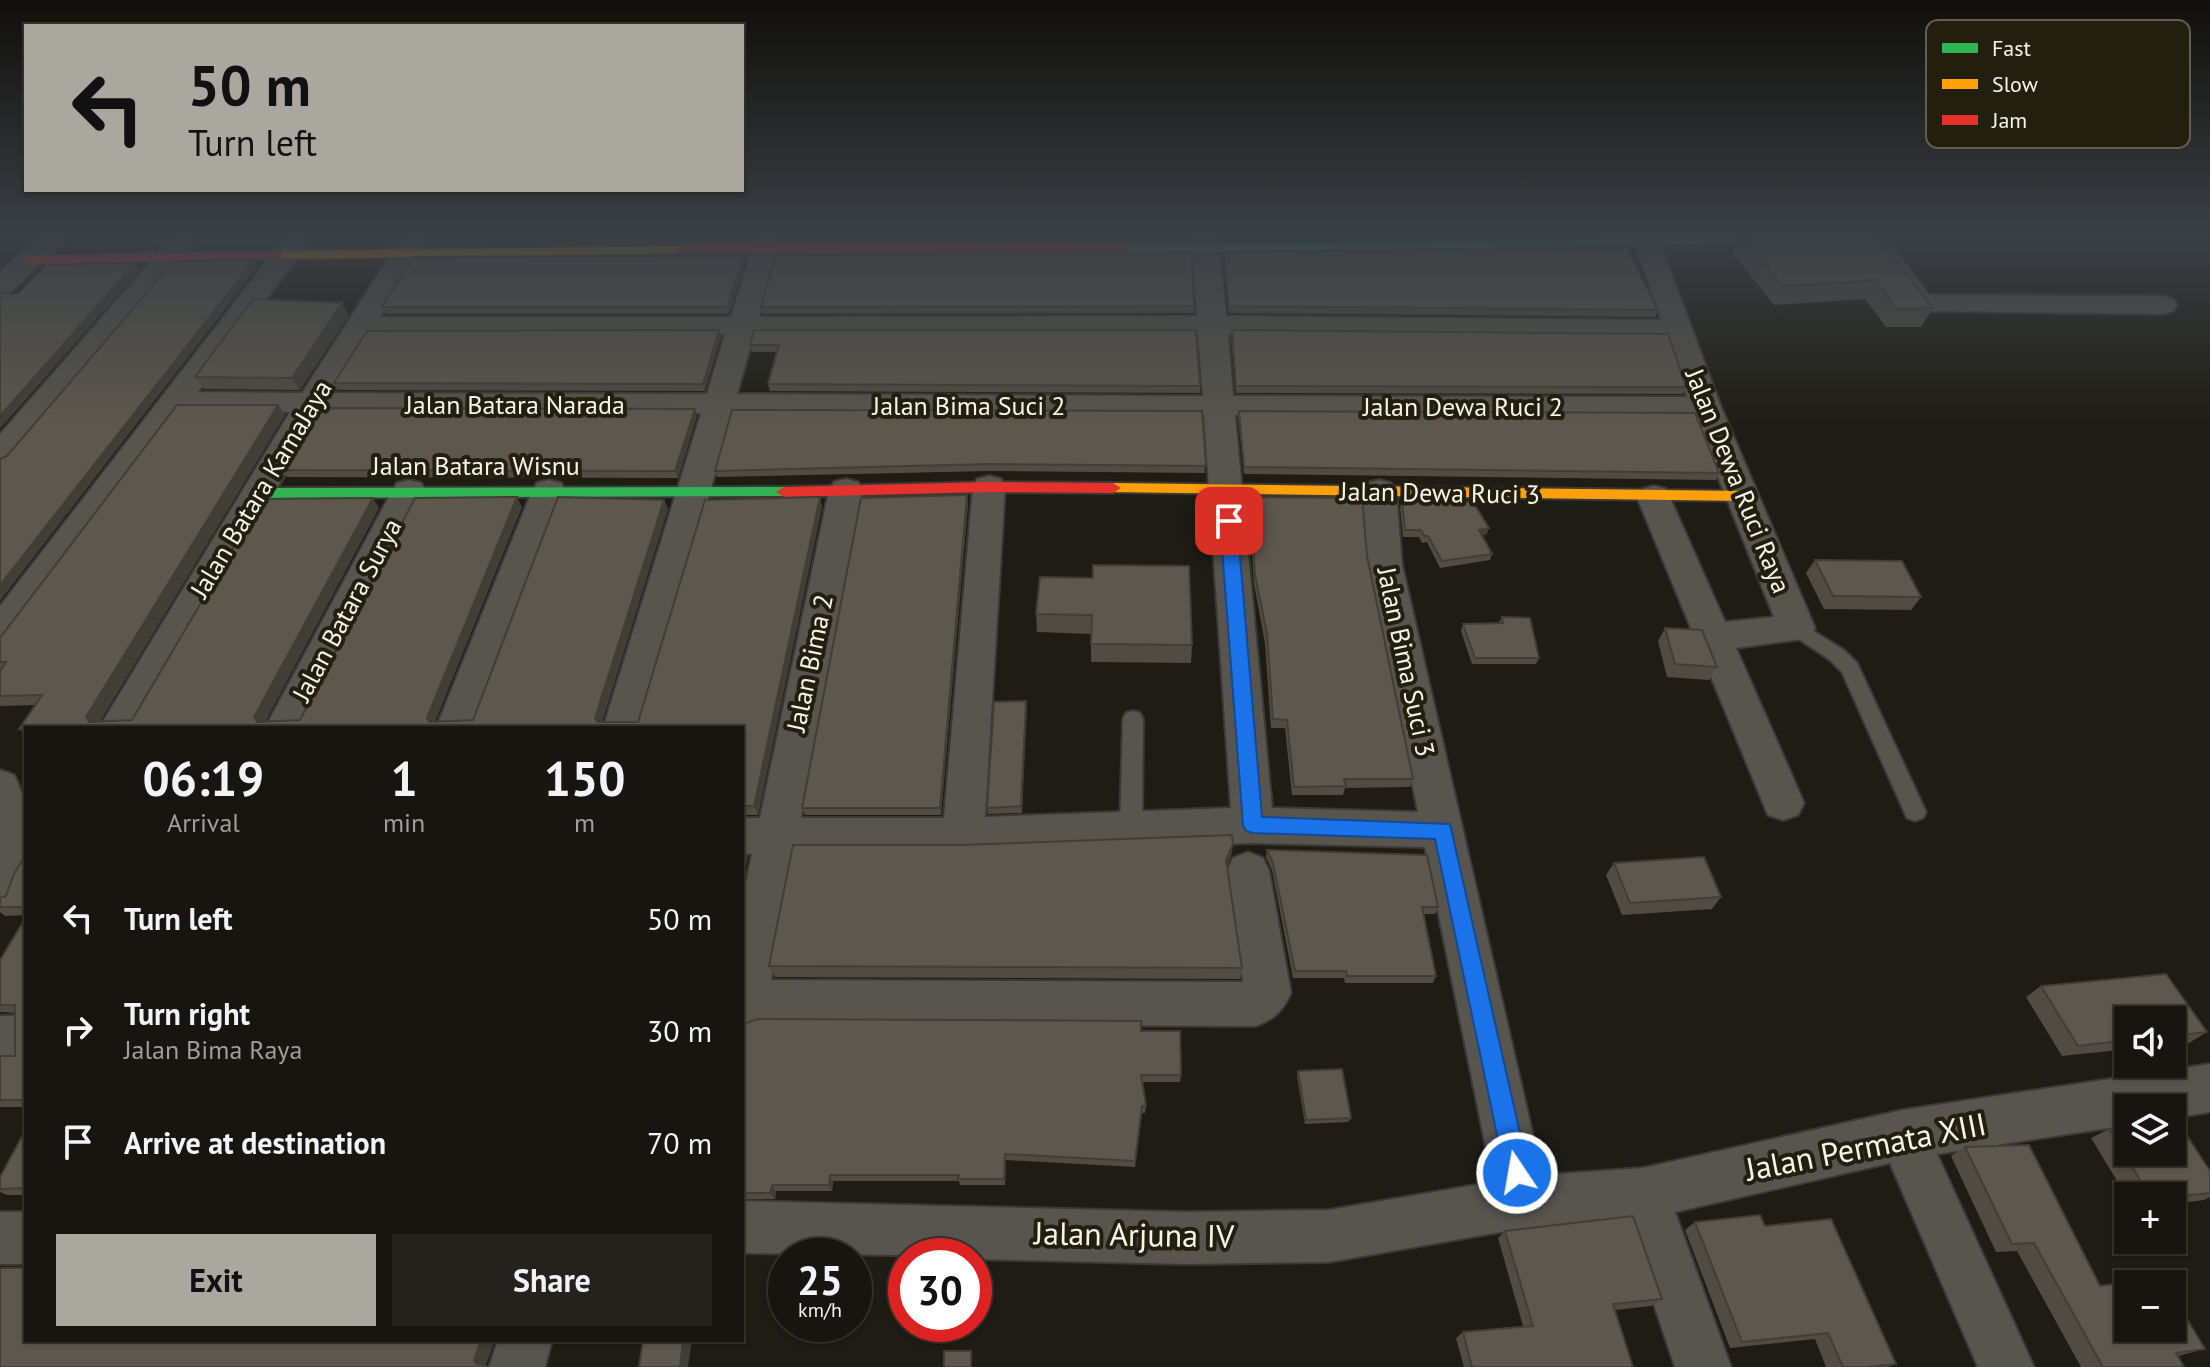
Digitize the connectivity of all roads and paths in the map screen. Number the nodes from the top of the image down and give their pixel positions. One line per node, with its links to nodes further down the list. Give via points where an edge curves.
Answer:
1 (133, 300): 18 (street)
2 (251, 300): 13 (street)
3 (377, 300): 11 (street, Jalan Batara KamaJaya)
4 (750, 300): 9 (street)
5 (1210, 300): 10 (street)
6 (1667, 300): 12 (street, Jalan Dewa Ruci Raya)
7 (1918, 300): 8 (street)
8 (2163, 305)
9 (743, 324): 10 (street); 11 (street); 15 (street)
10 (1212, 325): 12 (street); 16 (street)
11 (360, 326): 14 (street, Jalan Batara KamaJaya)
12 (1676, 329): 17 (street, Jalan Dewa Ruci Raya)
13 (174, 402): 14 (street, Jalan Batara Narada); 30 (street)
14 (310, 405): 15 (street, Jalan Batara Narada); 25 (street, Jalan Batara KamaJaya)
15 (719, 406): 16 (street, Jalan Bima Suci 2); 26 (street)
16 (1219, 406): 17 (street, Jalan Dewa Ruci 2); 23 (street)
17 (1706, 407): 27 (street, Jalan Dewa Ruci Raya)
18 (0, 454)
19 (989, 487): 20 (street, Jalan Batara Wisnu); 23 (street, Jalan Dewa Ruci 3); 45 (street)
20 (846, 490): 26 (street, Jalan Batara Wisnu); 44 (street, Jalan Bima 2)
21 (409, 491): 22 (street, Jalan Batara Wisnu); 25 (street, Jalan Batara Wisnu); 34 (street, Jalan Batara Surya)
22 (549, 491): 26 (street, Jalan Batara Wisnu); 35 (street)
23 (1226, 491): 24 (street, Jalan Dewa Ruci 3); 40 (street)
24 (1379, 491): 28 (street, Jalan Dewa Ruci 3); 42 (street, Jalan Bima Suci 3, via 1385,565)
25 (259, 493): 33 (street, Jalan Batara KamaJaya)
26 (693, 494): 36 (street)
27 (1744, 496): 28 (street, Jalan Dewa Ruci 3); 29 (street, Jalan Dewa Ruci Raya)
28 (1654, 497): 31 (street)
29 (1797, 628): 31 (street); 39 (lane, via 1850,668)
30 (0, 632)
31 (1714, 637): 38 (street)
32 (1133, 719): 41 (lane)
33 (120, 726)
34 (286, 726)
35 (457, 726)
36 (624, 726)
37 (0, 787): 43 (street)
38 (1783, 803)
39 (1915, 812)
40 (1253, 825): 41 (street); 42 (street)
41 (1131, 830): 45 (street)
42 (1443, 830): 55 (street, Jalan Bima Suci 3)
43 (23, 834): 47 (street)
44 (758, 836): 45 (street); 48 (street, Jalan Bima 2)
45 (963, 836)
46 (1248, 871): 49 (street, via 1268,993 1256,1004)
47 (0, 889)
48 (744, 994)
49 (744, 1005)
50 (24, 1038): 51 (street)
51 (0, 1039)
52 (2210, 1088): 53 (street, Jalan Permata XIII)
53 (1903, 1135): 54 (street, Jalan Permata XIII); 62 (street)
54 (1643, 1194): 55 (street, Jalan Permata XIII); 61 (street)
55 (1523, 1202): 56 (street, Jalan Arjuna IV, via 1329,1236 1186,1238)
56 (744, 1227)
57 (0, 1238): 58 (street)
58 (24, 1238)
59 (524, 1342): 60 (street)
60 (517, 1367)
61 (1703, 1367)
62 (2006, 1367)

